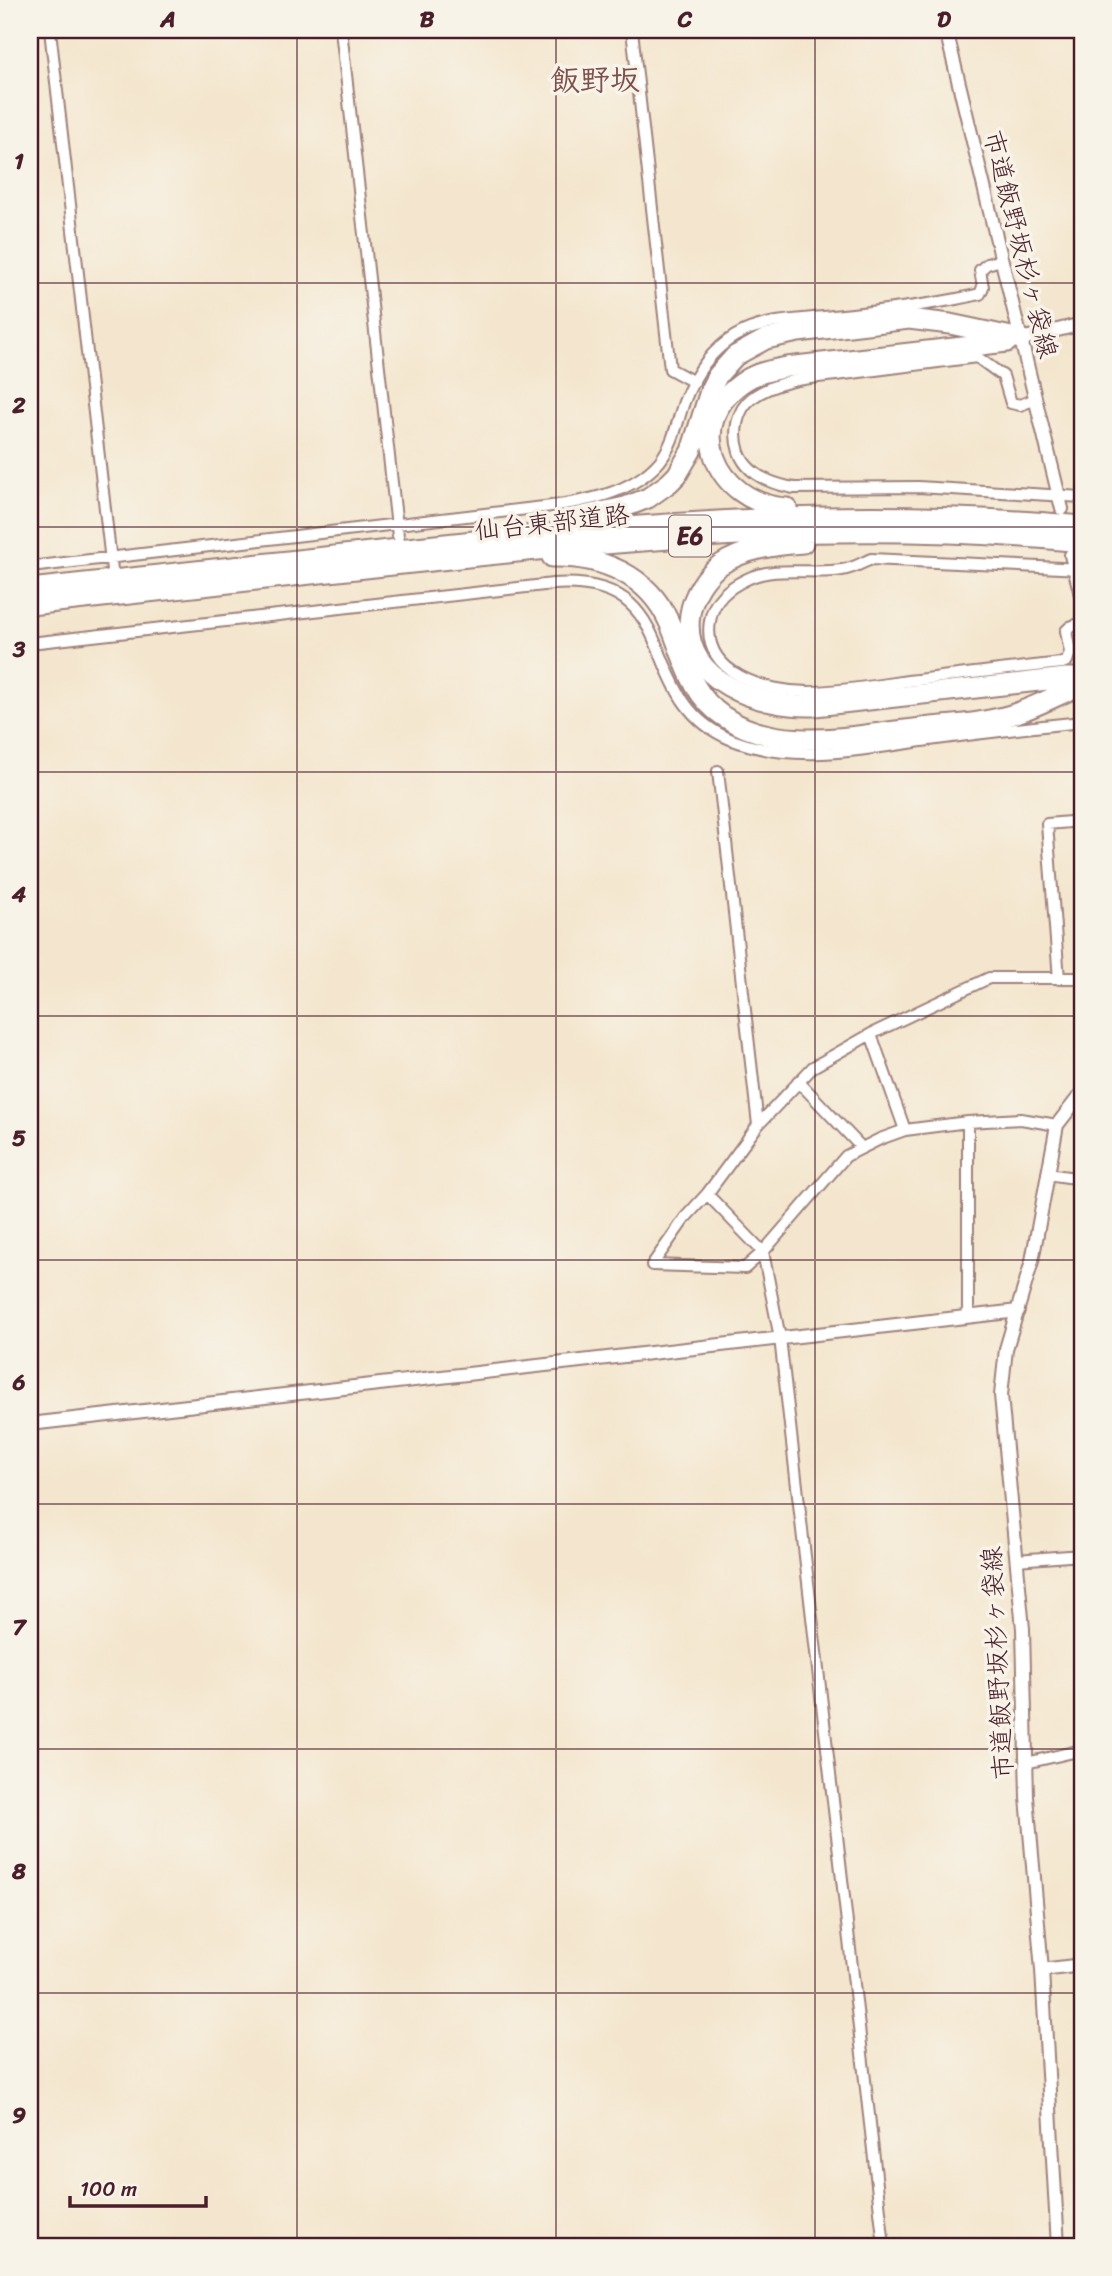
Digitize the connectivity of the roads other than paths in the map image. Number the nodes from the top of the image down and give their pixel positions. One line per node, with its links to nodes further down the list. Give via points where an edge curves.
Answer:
1 (50, 30): 18 (street)
2 (341, 30): 14 (street)
3 (632, 30): 8 (street, via 670,369)
4 (946, 30): 5 (street, 市道飯野坂杉ヶ袋線)
5 (1001, 260): 7 (street, 市道飯野坂杉ヶ袋線); 8 (street, via 980,270 980,294 769,323 741,332 721,345)
6 (1082, 324): 7 (street)
7 (1021, 340): 9 (street, 市道飯野坂杉ヶ袋線); 13 (highway, via 759,374 727,397 712,439 725,478 758,503 784,508 937,510); 20 (highway, via 909,319 766,339 735,356 718,375 684,465 648,498 596,515)
8 (694, 382): 14 (street, via 660,460 613,491 578,502)
9 (1036, 399): 10 (street, 市道飯野坂杉ヶ袋線); 10 (street, via 1011,403 1003,376 977,357 810,379 772,387 750,400 739,417 737,443 751,470 775,484 794,488 918,487)
10 (1058, 494): 11 (street); 12 (street, 市道飯野坂杉ヶ袋線)
11 (1082, 497)
12 (1062, 509)
13 (1012, 521): 15 (highway, 仙台東部道路 / E6); 20 (highway, 仙台東部道路 / E6, via 862,516 722,519 604,527)
14 (398, 523): 16 (street); 18 (street)
15 (1082, 526)
16 (398, 536)
17 (1028, 537): 19 (highway, 仙台東部道路 / E6); 20 (highway, 仙台東部道路 / E6, via 864,531 711,535); 28 (highway, via 799,543 743,554 721,565 699,589 690,610 692,645 701,664 726,685 763,700 803,707)
18 (111, 558): 21 (street); 22 (street)
19 (1078, 559): 24 (street); 26 (street, via 872,559 844,570 773,572 749,578 726,592 711,613 709,635 715,654 737,675 756,684 808,692 1062,663 1070,652 1066,631)
20 (353, 561): 23 (highway, 仙台東部道路 / E6); 25 (highway, 仙台東部道路 / E6); 29 (highway, via 562,557 618,569 655,596 703,698 736,723 783,737 829,739 1000,718)
21 (30, 567)
22 (113, 570)
23 (30, 589)
24 (1082, 599)
25 (30, 605)
26 (1082, 623)
27 (30, 643): 30 (street, via 579,583 616,593 636,607 686,707 716,732 753,746 779,752 834,752)
28 (1082, 678)
29 (1082, 685)
30 (1082, 722)
31 (718, 771): 39 (street)
32 (1082, 821): 34 (street, via 1047,824)
33 (1082, 978): 34 (street)
34 (1059, 979): 35 (street, via 989,978)
35 (871, 1034): 36 (street, via 813,1067); 41 (street)
36 (798, 1081): 39 (street); 42 (street)
37 (1082, 1093): 40 (street, 市道飯野坂杉ヶ袋線)
38 (968, 1122): 40 (street, via 1021,1119); 41 (street); 48 (street)
39 (758, 1125): 45 (street)
40 (1057, 1125): 43 (street, 市道飯野坂杉ヶ袋線)
41 (905, 1130): 42 (street)
42 (862, 1148): 46 (street, via 846,1156)
43 (1047, 1174): 44 (street); 47 (street, 市道飯野坂杉ヶ袋線)
44 (1082, 1180)
45 (707, 1195): 46 (street); 46 (street, via 652,1265 746,1268)
46 (763, 1252): 49 (street)
47 (1018, 1311): 48 (street); 52 (street, 市道飯野坂杉ヶ袋線, via 1006,1349 1001,1395)
48 (968, 1316): 49 (street)
49 (780, 1338): 50 (street); 57 (street)
50 (30, 1424)
51 (1082, 1555): 52 (street)
52 (1016, 1560): 54 (street, 市道飯野坂杉ヶ袋線, via 1023,1629)
53 (1082, 1750): 54 (street)
54 (1026, 1763): 56 (street, 市道飯野坂杉ヶ袋線)
55 (1082, 1965): 56 (street)
56 (1042, 1970): 58 (street, 市道飯野坂杉ヶ袋線)
57 (884, 2246)
58 (1058, 2246)

